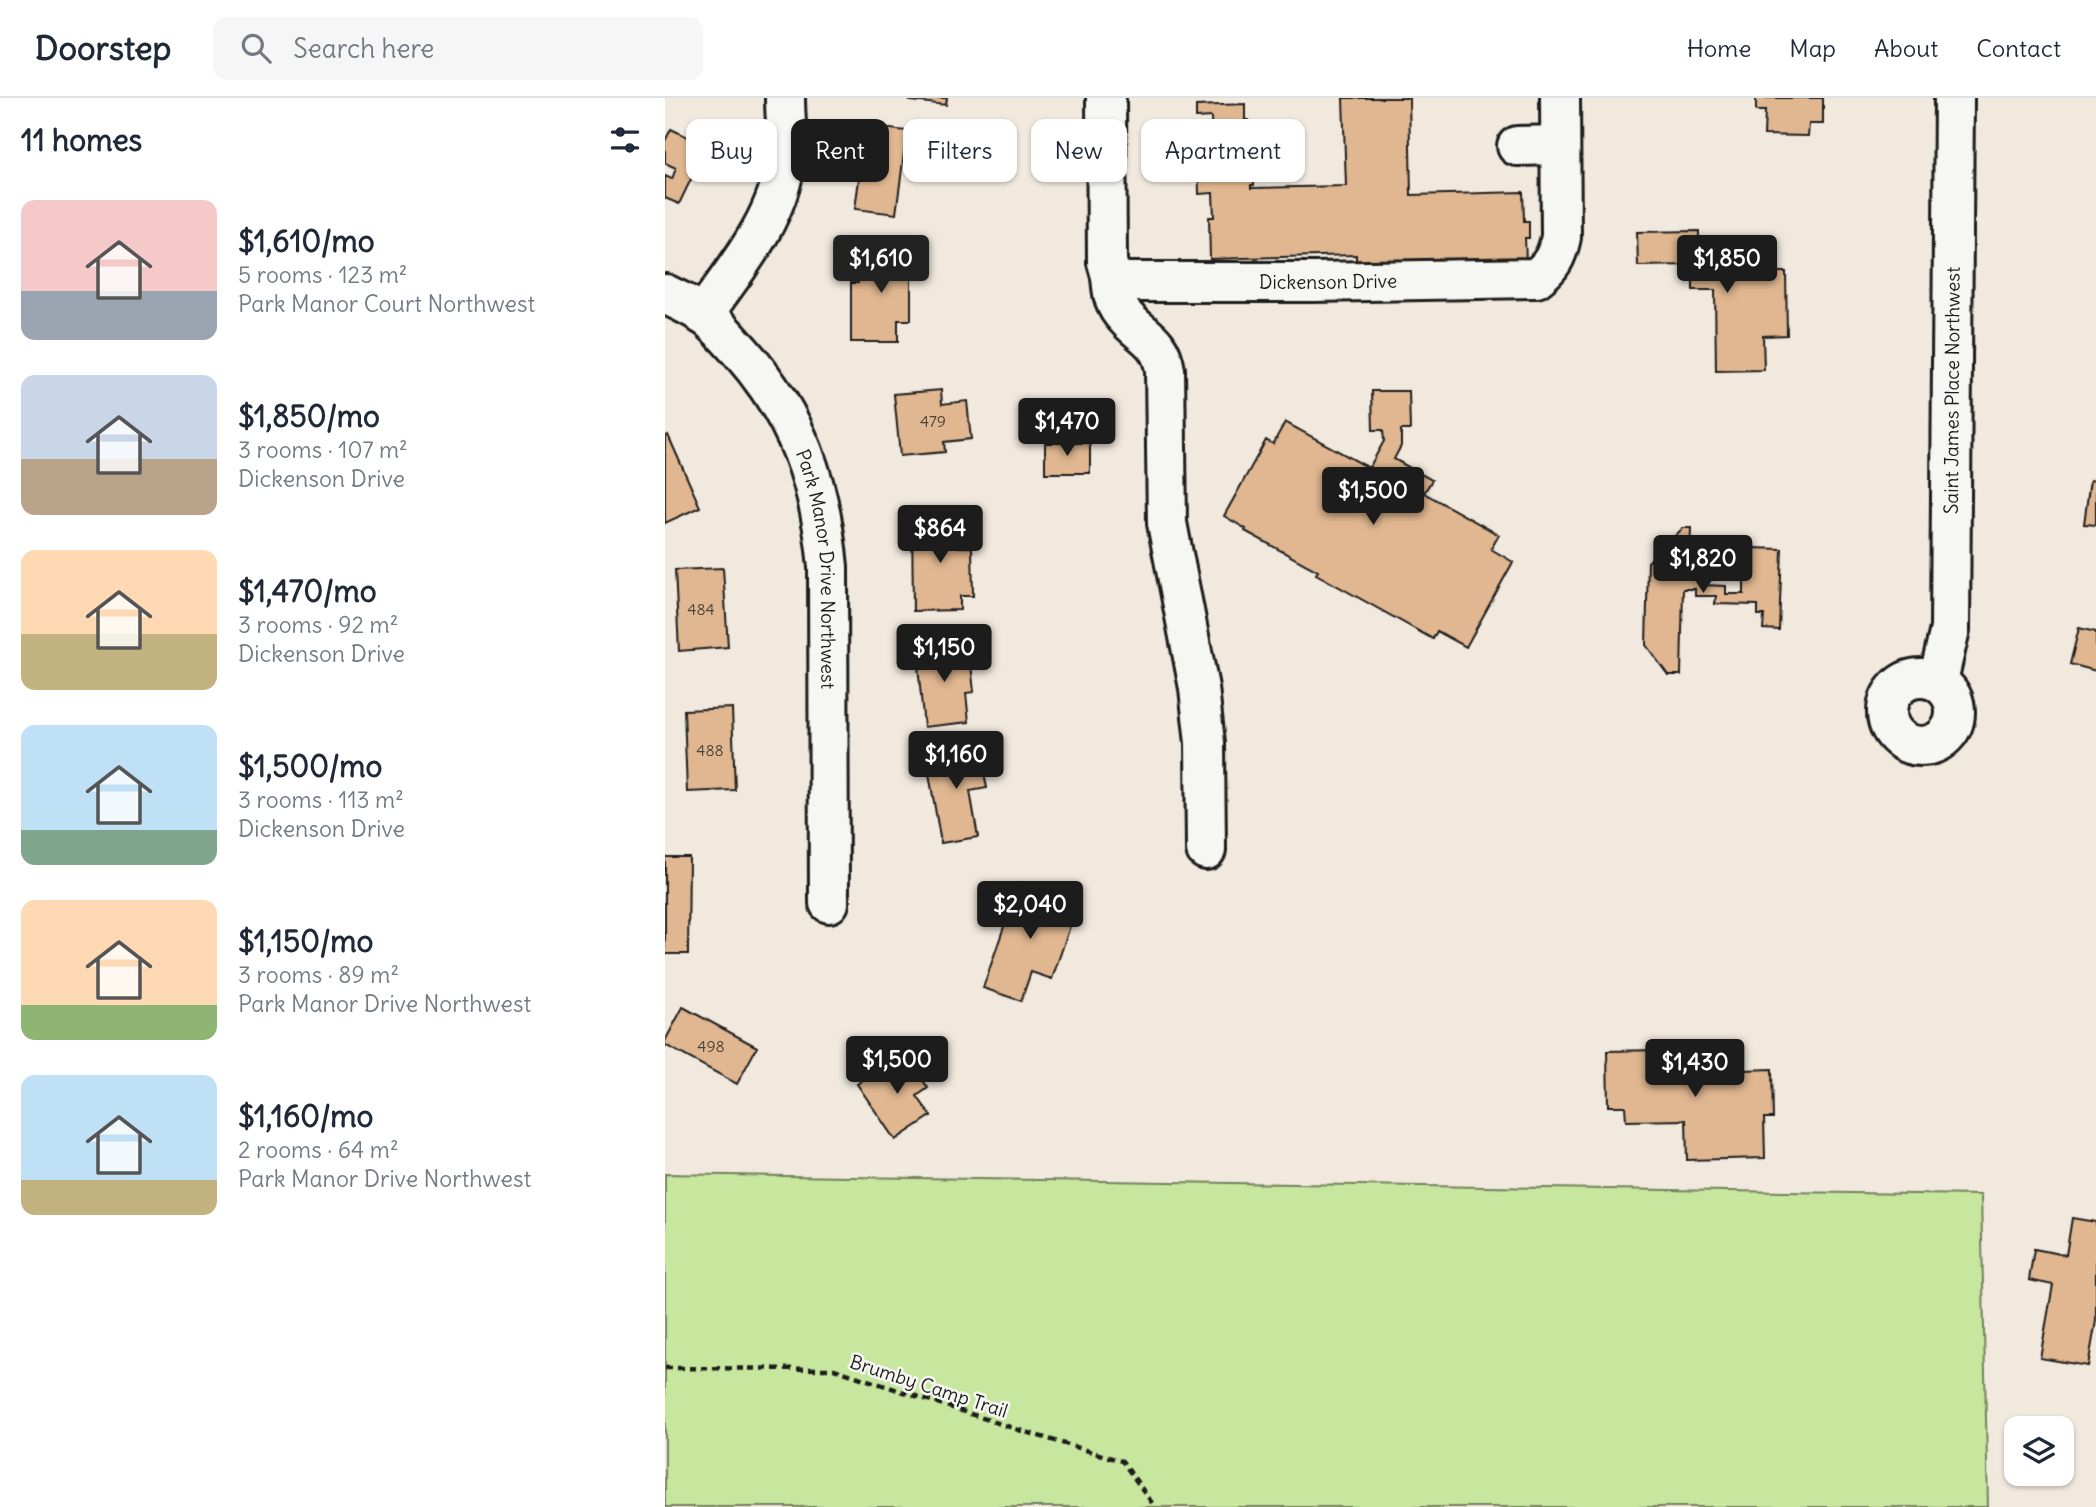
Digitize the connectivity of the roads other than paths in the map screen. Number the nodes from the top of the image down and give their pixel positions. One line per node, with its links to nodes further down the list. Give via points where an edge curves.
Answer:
1 (785, 98): 9 (street, via 786,157 777,200 751,249)
2 (1106, 98): 7 (street, via 1107,262)
3 (1560, 98): 5 (street, Dickenson Drive)
4 (1954, 98): 10 (street, Saint James Place Northwest, via 1950,629)
5 (1560, 145): 6 (street); 7 (street, Dickenson Drive, via 1561,237 1556,258 1536,278 1123,282)
6 (1517, 146)
7 (1111, 276): 11 (street, via 1121,313 1157,346 1165,370 1167,523 1199,688 1205,743)
8 (665, 294): 9 (street, Park Manor Drive Northwest)
9 (703, 314): 12 (street, Park Manor Drive Northwest, via 773,393 813,479 824,522)
10 (1938, 681)
11 (1206, 850)
12 (829, 903)

